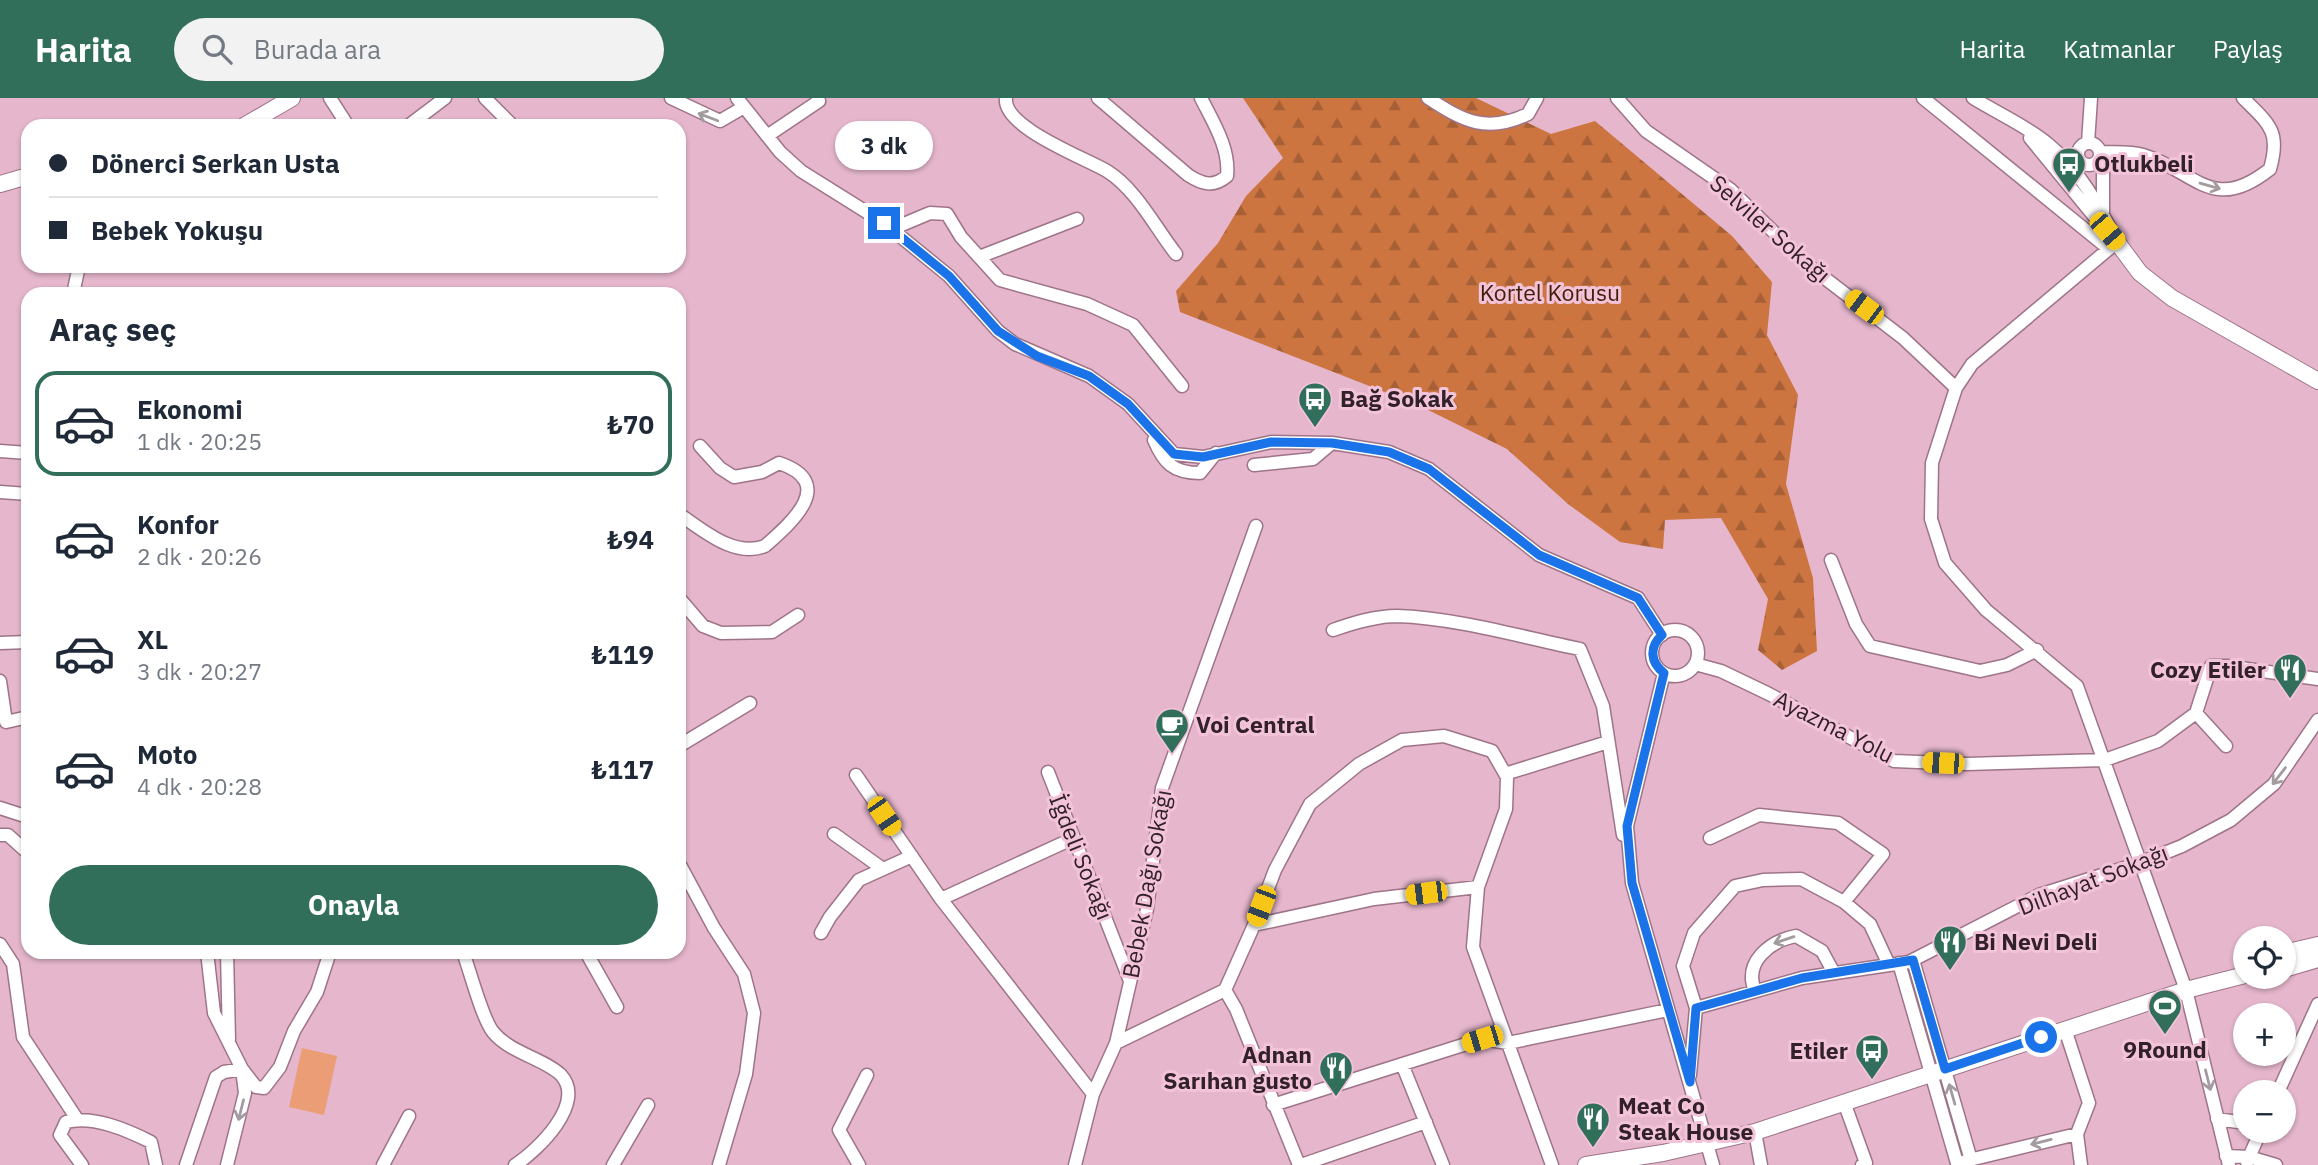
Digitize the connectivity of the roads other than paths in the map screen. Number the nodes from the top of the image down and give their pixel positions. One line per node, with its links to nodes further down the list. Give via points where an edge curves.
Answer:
1 (292, 98): 18 (main road)
2 (330, 98): 19 (street)
3 (445, 98): 20 (street)
4 (485, 98): 21 (street)
5 (671, 98): 17 (street, one-way to 5, via 720,121)
6 (818, 98): 22 (street)
7 (1098, 98): 8 (street, via 1188,175 1211,184 1227,176 1228,166 1226,151)
8 (1201, 98)
9 (1428, 98): 10 (street, via 1475,123 1494,126 1528,114)
10 (1537, 98)
11 (1617, 98): 37 (street, Selviler Sokağı, via 1646,131 1731,190 1805,262 1903,338)
12 (1923, 98): 32 (street)
13 (1973, 98): 26 (street, via 2047,142)
14 (2091, 98): 23 (street)
15 (2243, 98): 24 (street, one-way to 15, via 2142,154 2215,189 2238,190 2270,169 2276,150 2272,127)
16 (1004, 100): 33 (street, via 1032,132 1108,172 1124,186)
17 (740, 102): 22 (street)
18 (256, 119)
19 (344, 119)
20 (417, 119)
21 (506, 119)
22 (767, 136): 31 (street, via 801,170)
23 (2084, 147): 25 (street, via 2097,147); 25 (street, via 2079,158 2084,163); 26 (street)
24 (2118, 153): 25 (street); 29 (street, via 2104,168)
25 (2097, 158): 26 (street)
26 (2069, 171): 29 (street); 32 (street)
27 (21, 178): 28 (main road)
28 (0, 184)
29 (2103, 212): 32 (street)
30 (1077, 219): 34 (street)
31 (892, 229): 34 (street, via 942,211); 38 (street, via 949,276 1015,344 1089,376 1128,404 1149,426 1163,460 1176,471 1200,473 1216,453 1271,442)
32 (2113, 246): 35 (main road, via 2172,298); 37 (street, via 1972,364)
33 (1176, 254)
34 (979, 257): 36 (street, via 1000,280 1077,300 1133,325)
35 (2318, 381)
36 (1182, 386)
37 (1956, 388): 54 (street, via 1932,463 1934,530 1945,563 1986,610)
38 (1332, 443): 42 (street, via 1313,459); 51 (street, via 1389,452 1429,469 1539,555 1638,598)
39 (700, 446): 45 (street, via 734,477 762,472 779,463 798,470 808,487 805,506 756,550 733,547)
40 (0, 452): 41 (street)
41 (21, 453)
42 (1254, 465)
43 (0, 492): 44 (street)
44 (21, 494)
45 (686, 518)
46 (1256, 527): 100 (street, Bebek Dağı Sokağı, via 1162,788 1147,909)
47 (1831, 560): 54 (street, via 1856,624 1870,646 1980,670 2007,665)
48 (686, 606): 49 (street, via 703,626 721,634 772,632)
49 (798, 615)
50 (1333, 630): 64 (street, via 1395,616 1580,649 1603,706)
51 (1662, 635): 55 (street, via 1676,631 1692,639 1698,653); 56 (street, via 1653,656)
52 (21, 642): 53 (street)
53 (0, 643)
54 (2037, 650): 66 (street, via 2077,685)
55 (1695, 664): 56 (street, via 1682,675); 66 (street, Ayazma Yolu, via 1769,694 1894,761 2021,764)
56 (1664, 673): 81 (street, via 1627,826)
57 (2318, 679): 60 (street, via 2211,666)
58 (0, 681): 61 (street, via 6,722)
59 (750, 703): 63 (street)
60 (2196, 713): 65 (street); 66 (street, Ayazma Yolu, via 2158,741)
61 (21, 719)
62 (2318, 720): 78 (street, Dilhayat Sokağı, one-way to 78, via 2274,784 2231,820)
63 (686, 742)
64 (1608, 742): 68 (street); 81 (street)
65 (2226, 746)
66 (2105, 760): 78 (street)
67 (1048, 772): 74 (street, İğdeli Sokağı)
68 (1505, 774): 82 (street, via 1506,809); 85 (street, via 1492,751 1444,736 1402,740 1359,764 1310,804 1275,870)
69 (856, 775): 77 (street)
70 (0, 808): 71 (street)
71 (21, 815)
72 (834, 834): 79 (street)
73 (0, 835): 76 (street, via 8,835)
74 (1074, 838): 83 (street); 100 (street, İğdeli Sokağı)
75 (1710, 838): 84 (street, via 1759,815 1838,823 1883,853)
76 (21, 847)
77 (912, 856): 79 (street); 83 (street)
78 (2140, 863): 96 (street, Dilhayat Sokağı, via 2039,895); 102 (street)
79 (883, 869): 86 (street, via 859,880)
80 (686, 876): 142 (street, via 744,974 754,1013 746,1073)
81 (1632, 883): 107 (street)
82 (1478, 887): 85 (street, via 1374,899); 111 (street, via 1473,947)
83 (941, 899): 118 (street)
84 (1844, 902): 96 (street); 106 (street, via 1801,879 1735,886 1695,933 1683,965)
85 (1254, 925): 101 (street)
86 (821, 933)
87 (0, 944): 123 (street, via 13,964 23,1037)
88 (2318, 945): 89 (main road)
89 (2296, 950)
90 (208, 959): 109 (street, via 214,1013)
91 (227, 959): 109 (street)
92 (328, 959): 113 (street, via 317,992 280,1067 264,1088 256,1087)
93 (466, 959): 140 (street, via 493,1032 519,1053 561,1075 568,1090 566,1112 528,1157)
94 (590, 959): 105 (street)
95 (2318, 959): 97 (main road)
96 (1902, 962): 98 (street, Dilhayat Sokağı); 114 (street)
97 (2296, 965)
98 (1834, 973): 103 (street, Dilhayat Sokağı); 103 (street, one-way to 103, via 1822,951 1796,936 1782,939 1766,947 1755,966 1751,981)
99 (2233, 975): 102 (main road)
100 (1130, 981): 110 (street, Bebek Dağı Sokağı)
101 (1225, 990): 110 (street); 121 (street)
102 (2186, 990): 108 (main road); 124 (street, one-way to 124)
103 (1755, 991): 106 (street, Dilhayat Sokağı)
104 (2318, 1003): 116 (street)
105 (617, 1007)
106 (1696, 1008): 117 (street)
107 (1668, 1010): 111 (street); 117 (street)
108 (2065, 1029): 114 (main road); 128 (street, via 2090,1103)
109 (229, 1040): 113 (street)
110 (1116, 1043): 118 (street, Bebek Dağı Sokağı)
111 (1508, 1043): 112 (street, via 1482,1039); 147 (street)
112 (1402, 1064): 121 (street); 126 (street)
113 (242, 1069): 137 (street, via 216,1077); 138 (street, one-way to 138, via 245,1093)
114 (1938, 1072): 119 (main road); 131 (street, one-way to 114); 134 (street)
115 (867, 1075): 143 (street, via 839,1130)
116 (2283, 1080)
117 (1690, 1082): 129 (street)
118 (1093, 1094): 144 (street, Bebek Dağı Sokağı)
119 (1844, 1102): 127 (main road); 151 (street, via 1866,1163)
120 (648, 1105): 141 (street)
121 (1273, 1105): 145 (street)
122 (409, 1116): 139 (street)
123 (77, 1119): 135 (street, via 66,1122 60,1135); 136 (street, via 151,1142)
124 (2217, 1119): 125 (street); 132 (street)
125 (2233, 1121)
126 (1426, 1122): 145 (street); 146 (street)
127 (1755, 1132): 129 (main road); 150 (street)
128 (2077, 1134): 131 (street, one-way to 131); 152 (street)
129 (1708, 1142): 148 (main road); 149 (street)
130 (2255, 1143): 133 (street)
131 (1970, 1160): 134 (street)
132 (2227, 1160): 133 (street)
133 (2247, 1161): 153 (street)
134 (1954, 1164)
135 (82, 1165)
136 (156, 1165)
137 (186, 1165)
138 (227, 1165)
139 (383, 1165)
140 (515, 1165)
141 (613, 1165)
142 (719, 1165)
143 (859, 1165)
144 (1075, 1165)
145 (1300, 1165)
146 (1443, 1165)
147 (1552, 1165)
148 (1586, 1165)
149 (1713, 1165)
150 (1761, 1165)
151 (1862, 1165)
152 (2081, 1165)
153 (2276, 1165)

